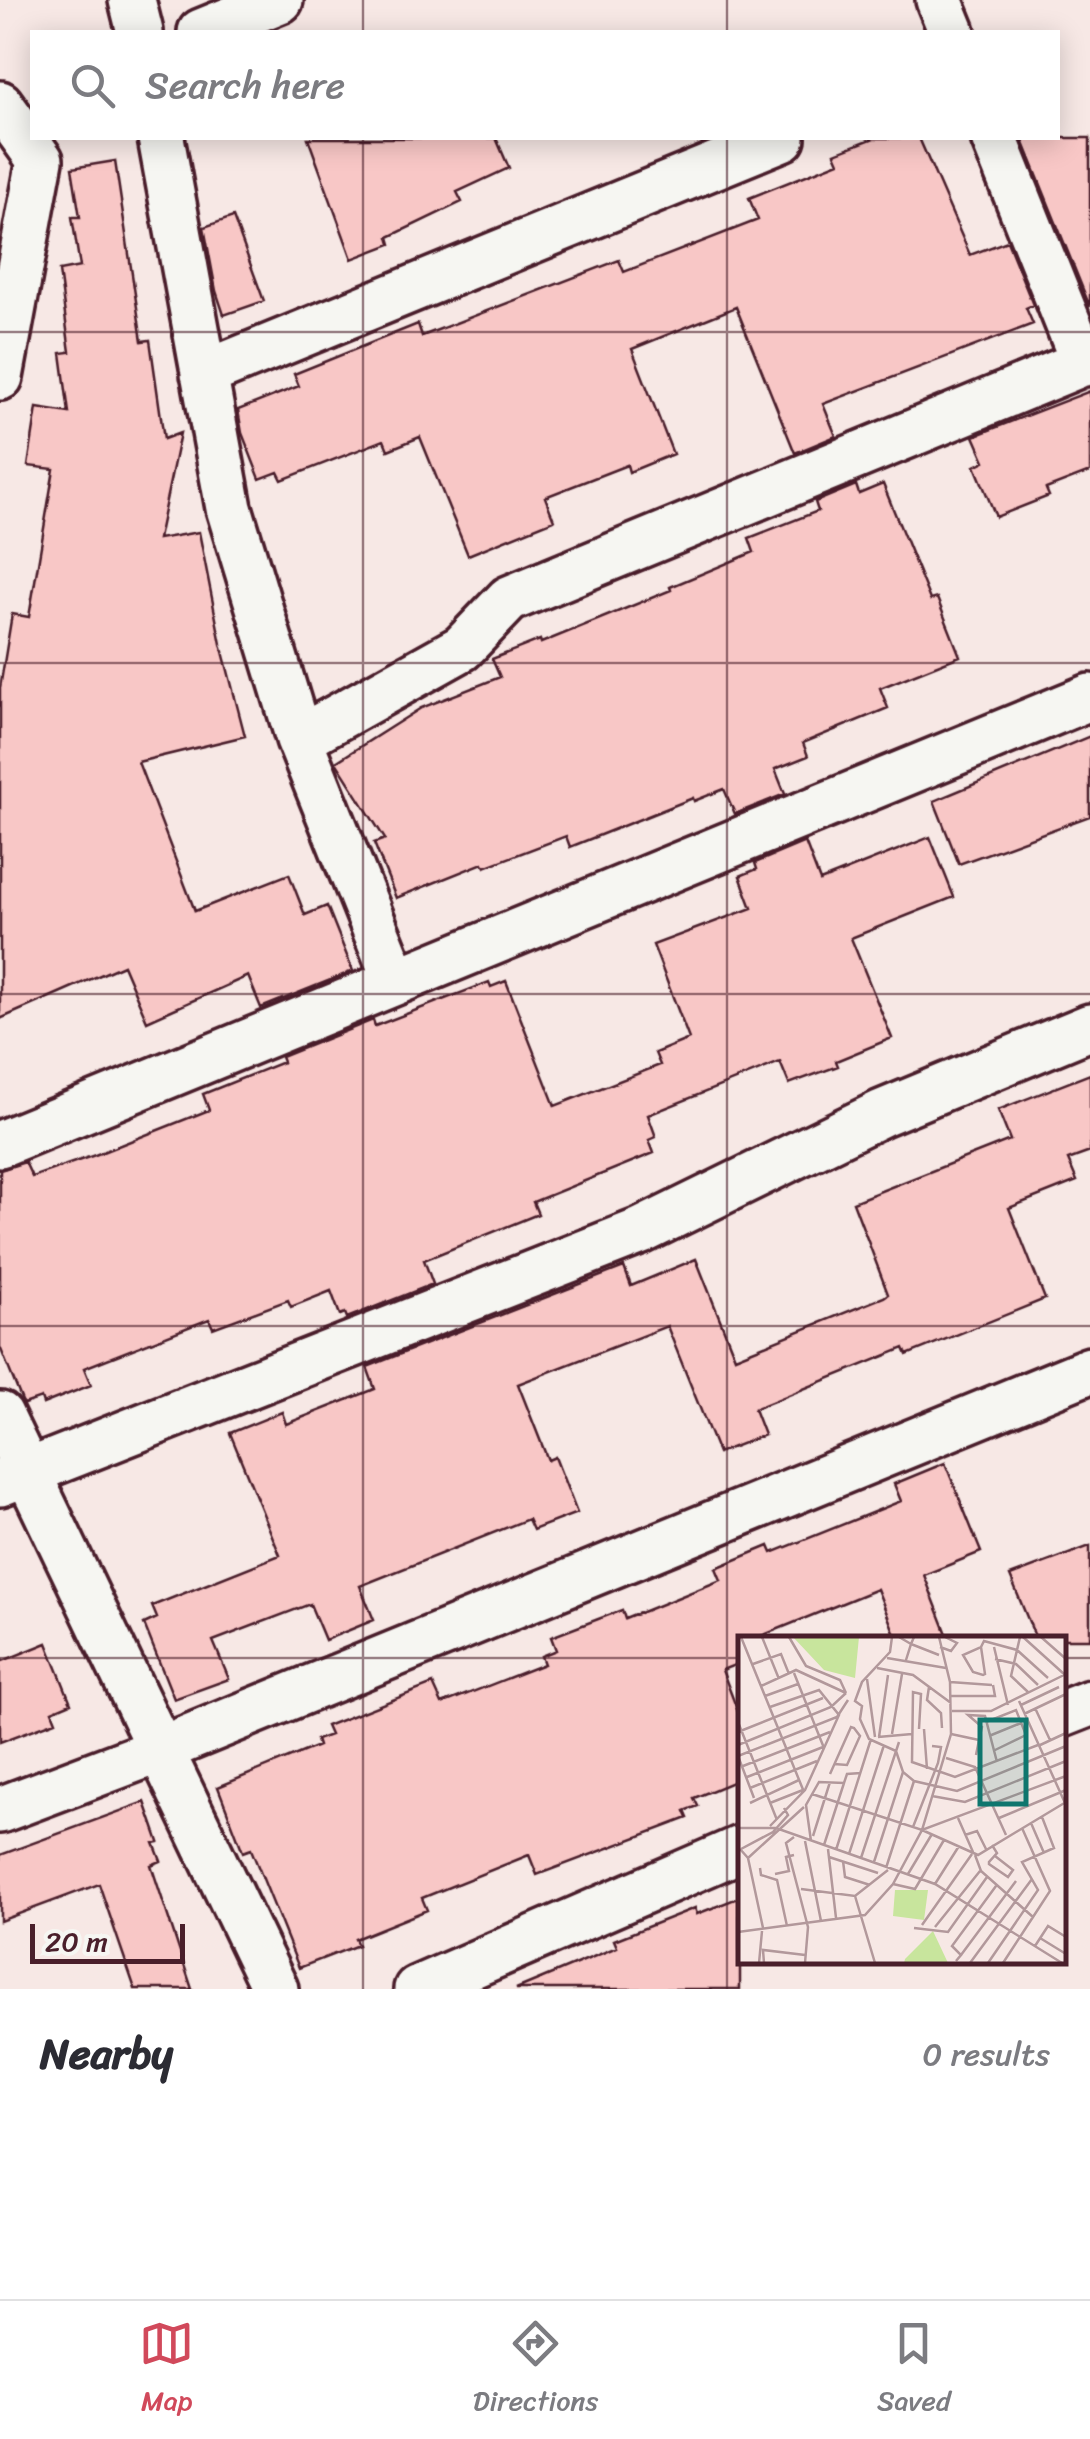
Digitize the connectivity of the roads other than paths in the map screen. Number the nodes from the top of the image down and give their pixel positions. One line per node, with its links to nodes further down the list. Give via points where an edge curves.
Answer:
1 (132, 0): 4 (street)
2 (280, 0): 5 (street)
3 (940, 0): 6 (street)
4 (140, 30)
5 (205, 30)
6 (951, 30)
7 (0, 104): 13 (street, via 40,160)
8 (161, 140): 12 (street)
9 (777, 140): 12 (street)
10 (995, 140): 11 (street)
11 (1087, 361): 15 (street, via 509,600 462,648)
12 (204, 374): 15 (street, via 229,508)
13 (0, 377)
14 (1090, 697): 16 (street)
15 (299, 740): 16 (street)
16 (396, 980): 18 (street)
17 (1090, 1027): 21 (street, via 882,1113 641,1231)
18 (0, 1144)
19 (1090, 1370): 24 (street)
20 (0, 1415): 21 (street)
21 (13, 1479): 24 (street)
22 (1090, 1702): 23 (street)
23 (1065, 1713)
24 (160, 1750): 25 (street); 27 (street)
25 (0, 1810)
26 (738, 1851): 28 (street)
27 (275, 1989)
28 (417, 1989)

